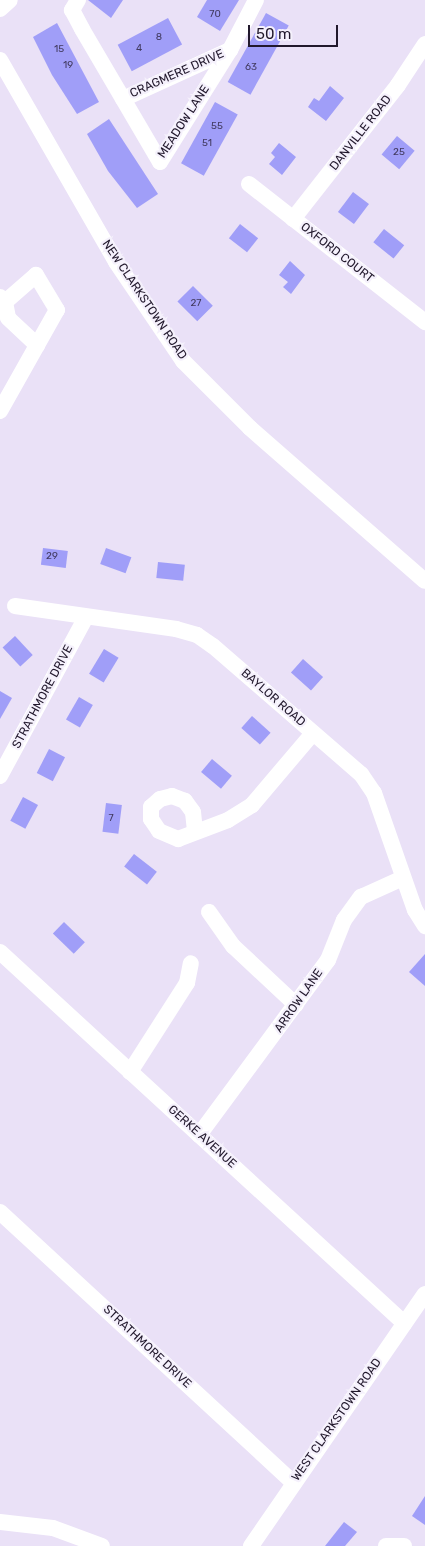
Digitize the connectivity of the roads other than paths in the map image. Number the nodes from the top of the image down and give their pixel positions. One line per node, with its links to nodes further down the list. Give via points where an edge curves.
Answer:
1 (10, 0): 4 (street)
2 (78, 0): 8 (street, MEADOW LANE, via 72,10)
3 (256, 0): 6 (street, MEADOW LANE)
4 (0, 9)
5 (425, 44): 10 (street, DANVILLE ROAD, via 398,86)
6 (230, 50): 8 (street, CRAGMERE DRIVE); 8 (street, MEADOW LANE, via 160,162)
7 (0, 60): 15 (street, NEW CLARKSTOWN ROAD, via 116,262 183,361 250,428)
8 (123, 99)
9 (249, 184): 10 (street, OXFORD COURT)
10 (294, 219): 12 (street, OXFORD COURT)
11 (2, 299): 13 (street, via 8,318); 13 (street, via 36,275 57,310)
12 (425, 322)
13 (37, 345): 14 (street)
14 (0, 411)
15 (425, 581)
16 (15, 606): 17 (street, BAYLOR ROAD)
17 (86, 617): 18 (street, BAYLOR ROAD, via 197,634); 19 (street, STRATHMORE DRIVE)
18 (313, 733): 20 (street, via 252,805 228,820); 21 (street, BAYLOR ROAD, via 361,774 374,793)
19 (0, 776)
20 (195, 831)
21 (403, 878): 23 (street, BAYLOR ROAD); 26 (street, ARROW LANE, via 361,897 344,920 328,960)
22 (209, 912): 26 (street, via 233,946)
23 (425, 926)
24 (0, 952): 27 (street, GERKE AVENUE)
25 (191, 963): 27 (street, via 187,983)
26 (296, 1005): 28 (street, ARROW LANE)
27 (130, 1072): 28 (street, GERKE AVENUE)
28 (199, 1135): 31 (street, GERKE AVENUE)
29 (0, 1212): 32 (street, STRATHMORE DRIVE)
30 (425, 1294): 31 (street, WEST CLARKSTOWN ROAD)
31 (404, 1323): 32 (street, WEST CLARKSTOWN ROAD)
32 (294, 1483): 35 (street, WEST CLARKSTOWN ROAD)
33 (0, 1522): 34 (street, via 52,1528)
34 (102, 1546)
35 (251, 1546)
36 (386, 1546): 37 (street)
37 (404, 1546)

